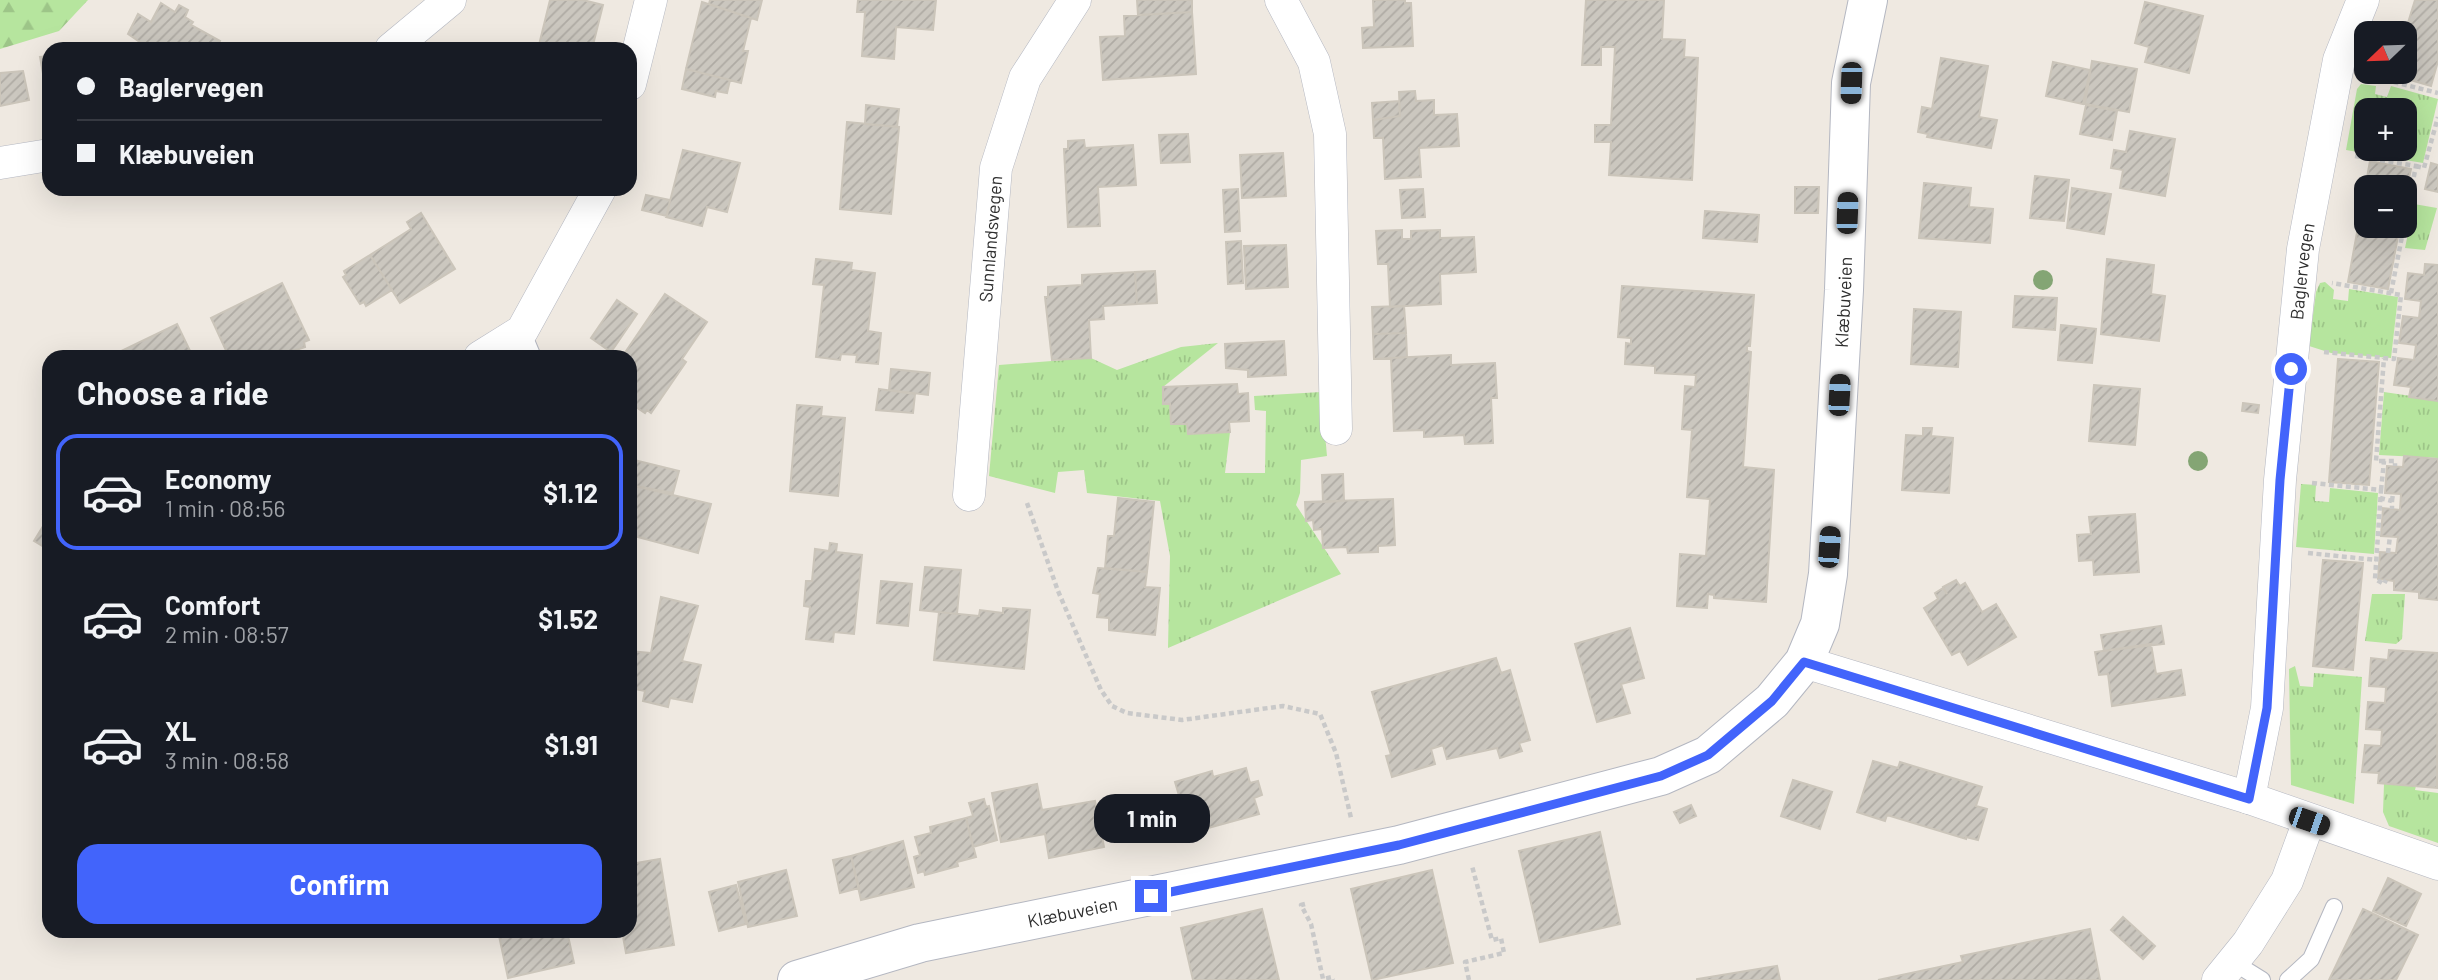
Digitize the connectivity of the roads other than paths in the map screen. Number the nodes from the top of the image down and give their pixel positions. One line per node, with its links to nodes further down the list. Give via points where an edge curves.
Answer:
1 (450, 0): 7 (street)
2 (650, 0): 8 (street)
3 (1075, 0): 15 (street, Sunnlandsvegen, via 1025,78 996,168)
4 (1281, 0): 14 (street, via 1314,62 1330,134)
5 (1868, 0): 16 (street, Klæbuveien, via 1851,83 1828,574 1819,624)
6 (2363, 0): 17 (street, Baglervegen, via 2338,68 2300,277 2280,480 2267,708)
7 (399, 42)
8 (637, 55)
9 (42, 156): 10 (street)
10 (0, 163)
11 (597, 196): 12 (street)
12 (527, 344): 13 (street)
13 (505, 350)
14 (1336, 429)
15 (969, 495)
16 (1804, 662): 17 (street); 22 (street, Klæbuveien, via 1772,701 1708,755 1661,776 1359,853 920,943)
17 (2249, 799): 18 (street)
18 (2309, 821): 19 (street); 21 (street, via 2287,881)
19 (2438, 864)
20 (2334, 906): 24 (lane, via 2311,959)
21 (2226, 971): 23 (lane)
22 (797, 980)
23 (2262, 980)
24 (2288, 980)

